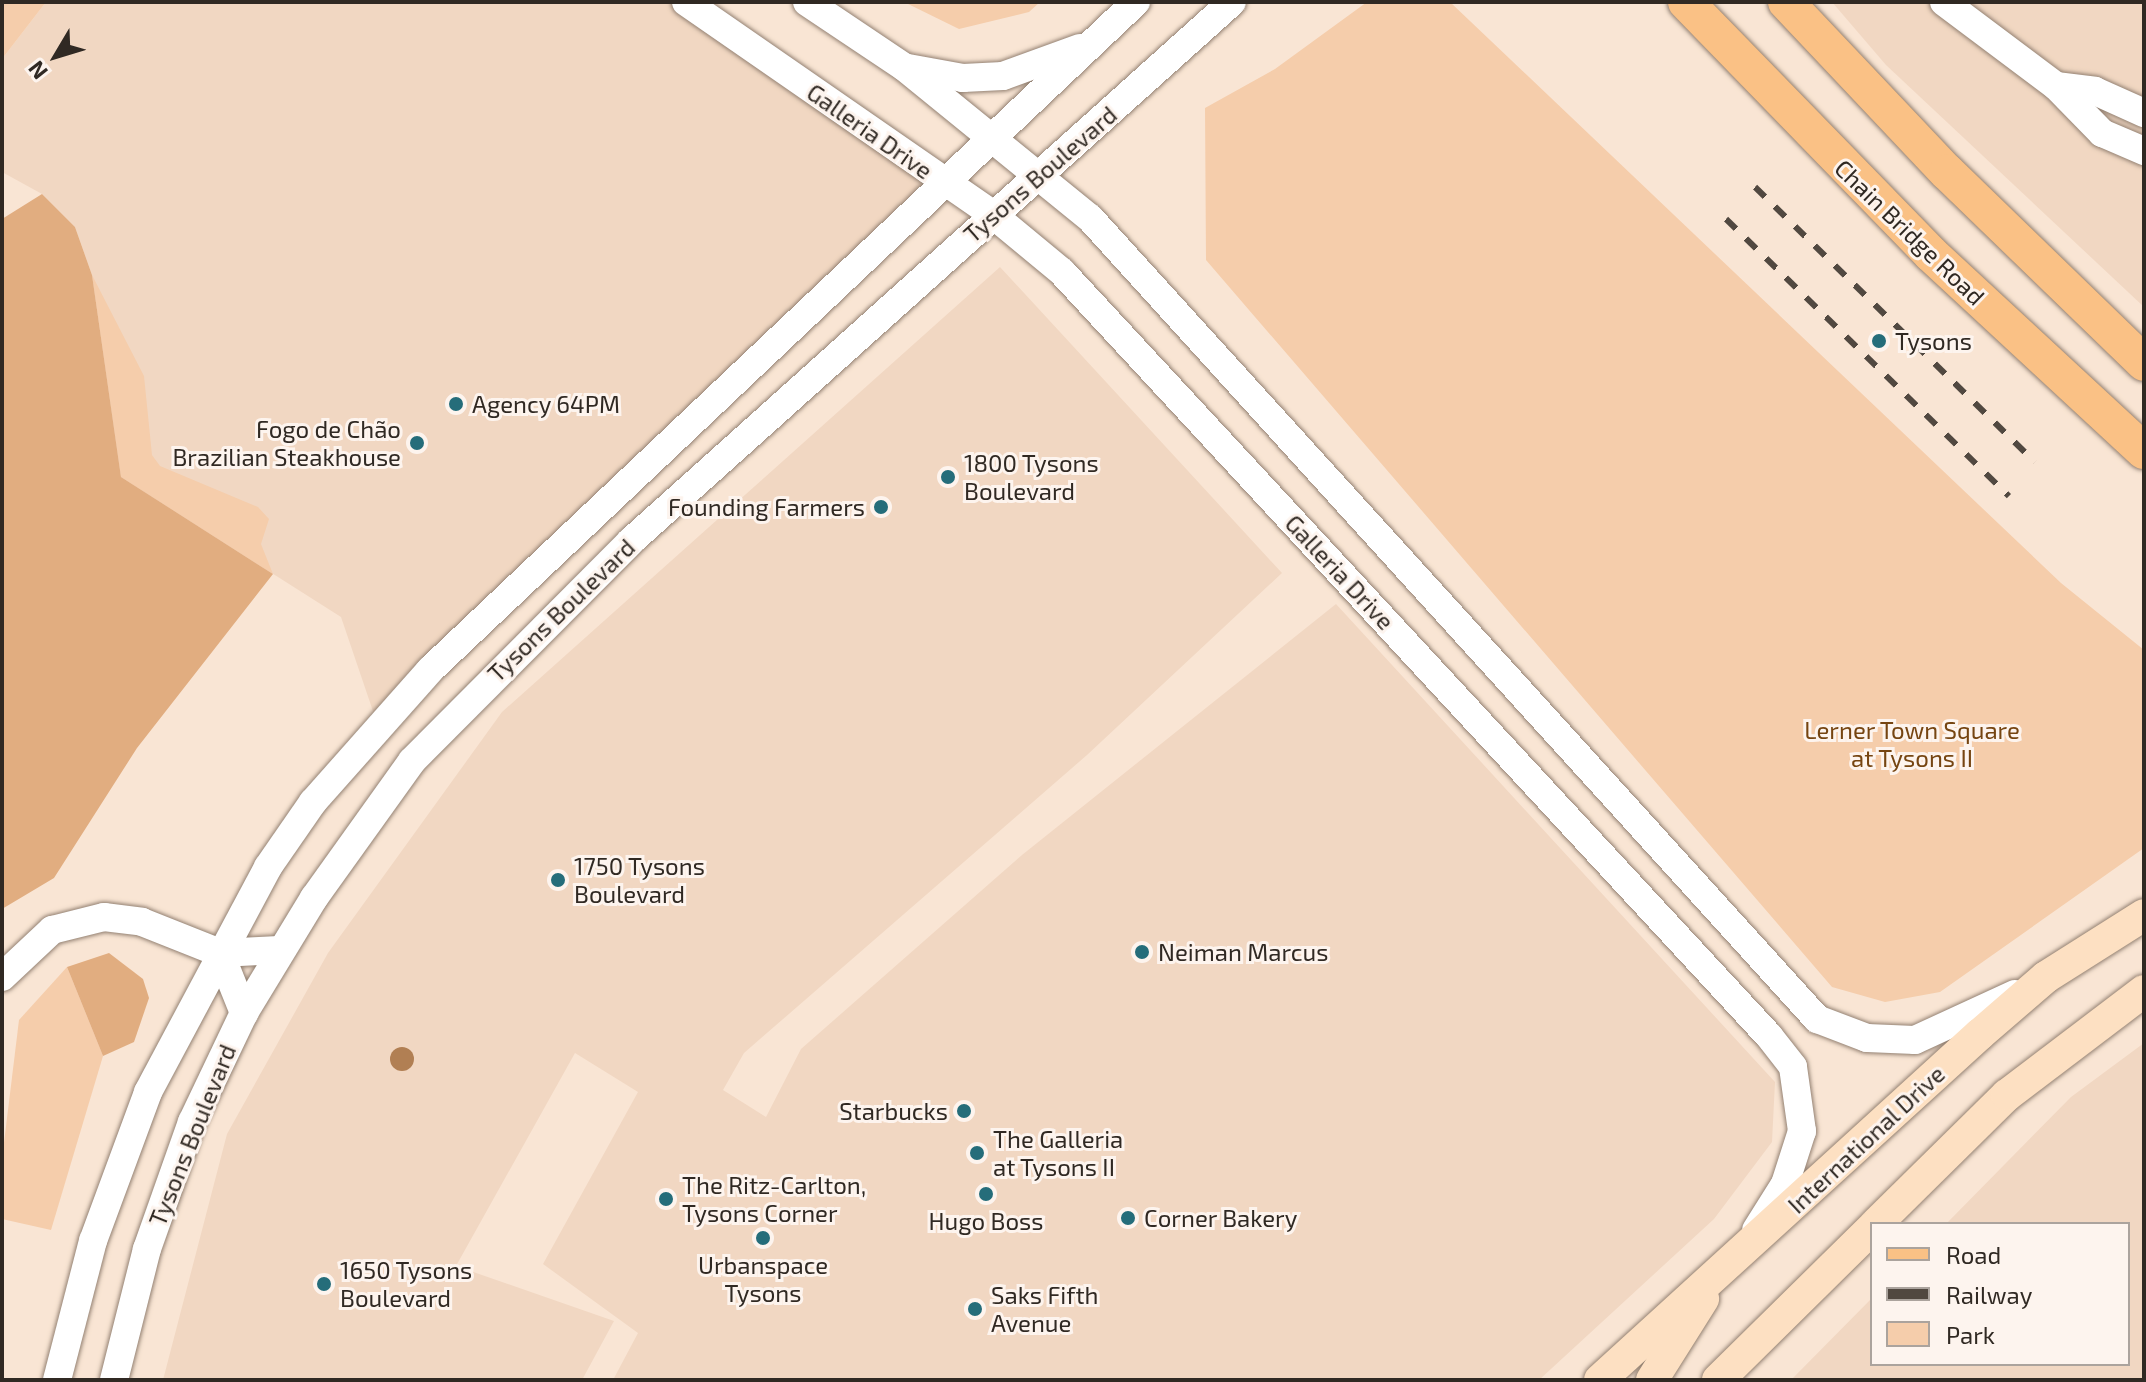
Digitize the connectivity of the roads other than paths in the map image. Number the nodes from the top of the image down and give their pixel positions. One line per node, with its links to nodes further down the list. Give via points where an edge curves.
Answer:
1 (686, 2): 15 (street, Galleria Drive)
2 (807, 2): 9 (street)
3 (1136, 2): 8 (street, Tysons Boulevard)
4 (1232, 2): 14 (street, Tysons Boulevard)
5 (1686, 2): 18 (main road, Chain Bridge Road, via 1931,254)
6 (1786, 2): 17 (main road, via 1947,172)
7 (1944, 2): 10 (street)
8 (1100, 38): 9 (street, via 1011,74 963,78); 12 (street, Tysons Boulevard)
9 (904, 67): 12 (street)
10 (2056, 86): 11 (street, via 2095,91); 13 (street, via 2102,133)
11 (2144, 113)
12 (994, 139): 14 (street); 15 (street, Tysons Boulevard)
13 (2144, 151)
14 (1039, 173): 16 (street, Tysons Boulevard); 23 (street, via 1147,280 1817,1019 1867,1038 1915,1040)
15 (946, 183): 16 (street, Galleria Drive); 21 (street, Tysons Boulevard, via 377,723 268,867)
16 (992, 214): 20 (street, Tysons Boulevard, via 523,644 412,761); 28 (street, Galleria Drive, via 1073,283 1793,1067 1800,1094 1797,1155)
17 (2144, 363)
18 (2144, 451)
19 (2144, 915): 23 (main road, International Drive)
20 (279, 950): 21 (street); 25 (street, Tysons Boulevard)
21 (220, 953): 22 (street, via 142,922 104,917 52,930); 25 (street); 30 (street, Tysons Boulevard, via 148,1092 93,1241)
22 (2, 977)
23 (2046, 977): 28 (main road, International Drive)
24 (2144, 991): 26 (main road, via 2007,1095)
25 (244, 1013): 31 (street, Tysons Boulevard, via 192,1122 147,1249)
26 (1878, 1222)
27 (1870, 1230): 34 (main road)
28 (1743, 1252): 29 (main road, International Drive)
29 (1714, 1278): 32 (main road, International Drive); 33 (main road)
30 (57, 1380)
31 (114, 1380)
32 (1600, 1380)
33 (1652, 1380)
34 (1718, 1380)

